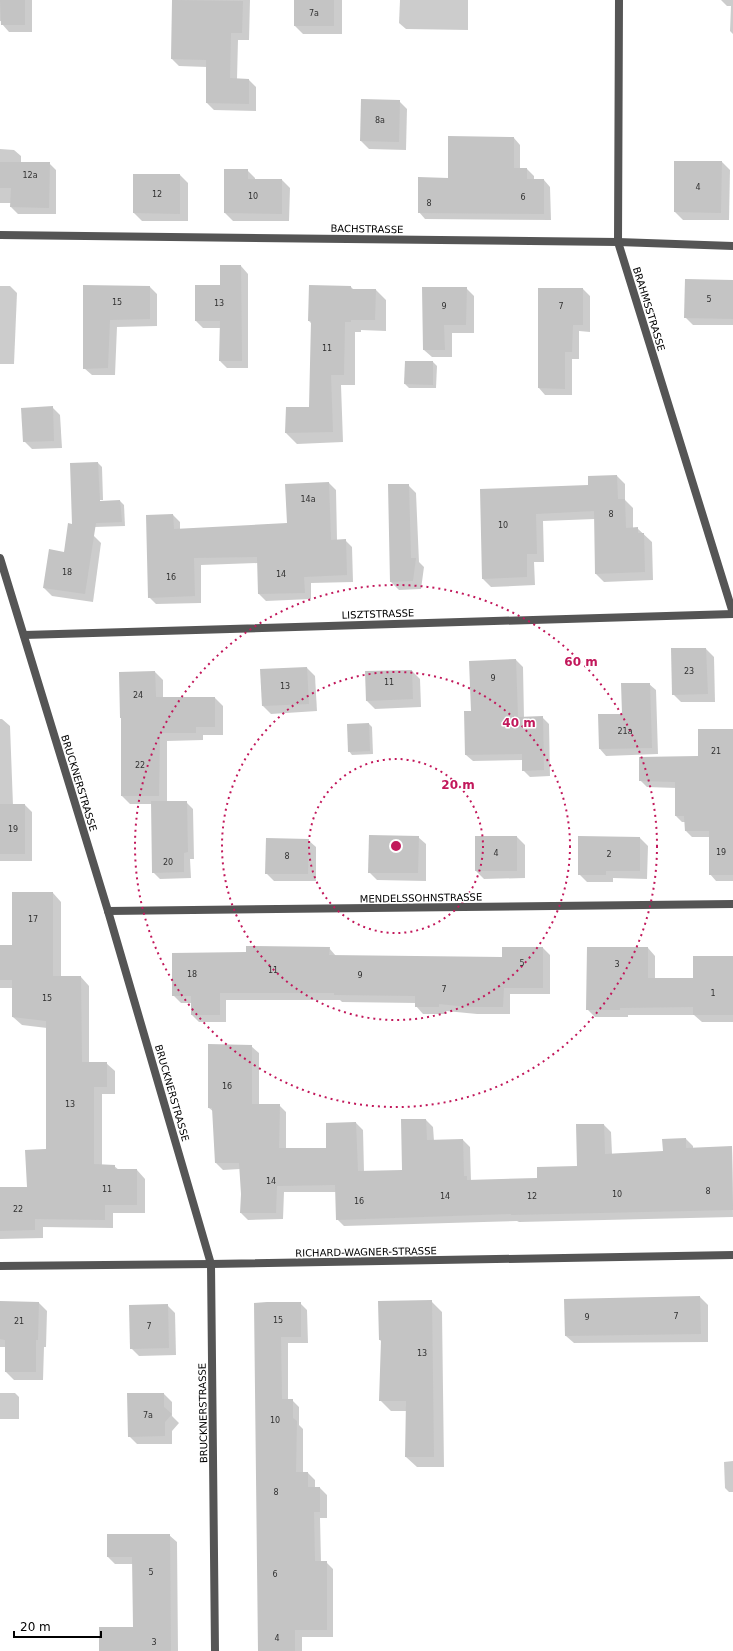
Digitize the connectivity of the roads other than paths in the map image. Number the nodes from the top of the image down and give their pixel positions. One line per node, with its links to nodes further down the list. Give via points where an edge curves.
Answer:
1 (619, 0): 3 (street, BRAHMSSTRASSE)
2 (0, 235): 3 (street, BACHSTRASSE)
3 (618, 242): 4 (street, BACHSTRASSE); 6 (street, BRAHMSSTRASSE)
4 (733, 246)
5 (0, 558): 7 (street, BRUCKNERSTRASSE)
6 (733, 613): 7 (street, LISZTSTRASSE)
7 (24, 635): 9 (street, BRUCKNERSTRASSE)
8 (733, 904): 9 (street, MENDELSSOHNSTRASSE)
9 (108, 911): 11 (street, BRUCKNERSTRASSE)
10 (733, 1255): 11 (street, RICHARD-WAGNER-STRASSE)
11 (212, 1264): 12 (street, RICHARD-WAGNER-STRASSE); 13 (street, BRUCKNERSTRASSE)
12 (0, 1266)
13 (215, 1651)

